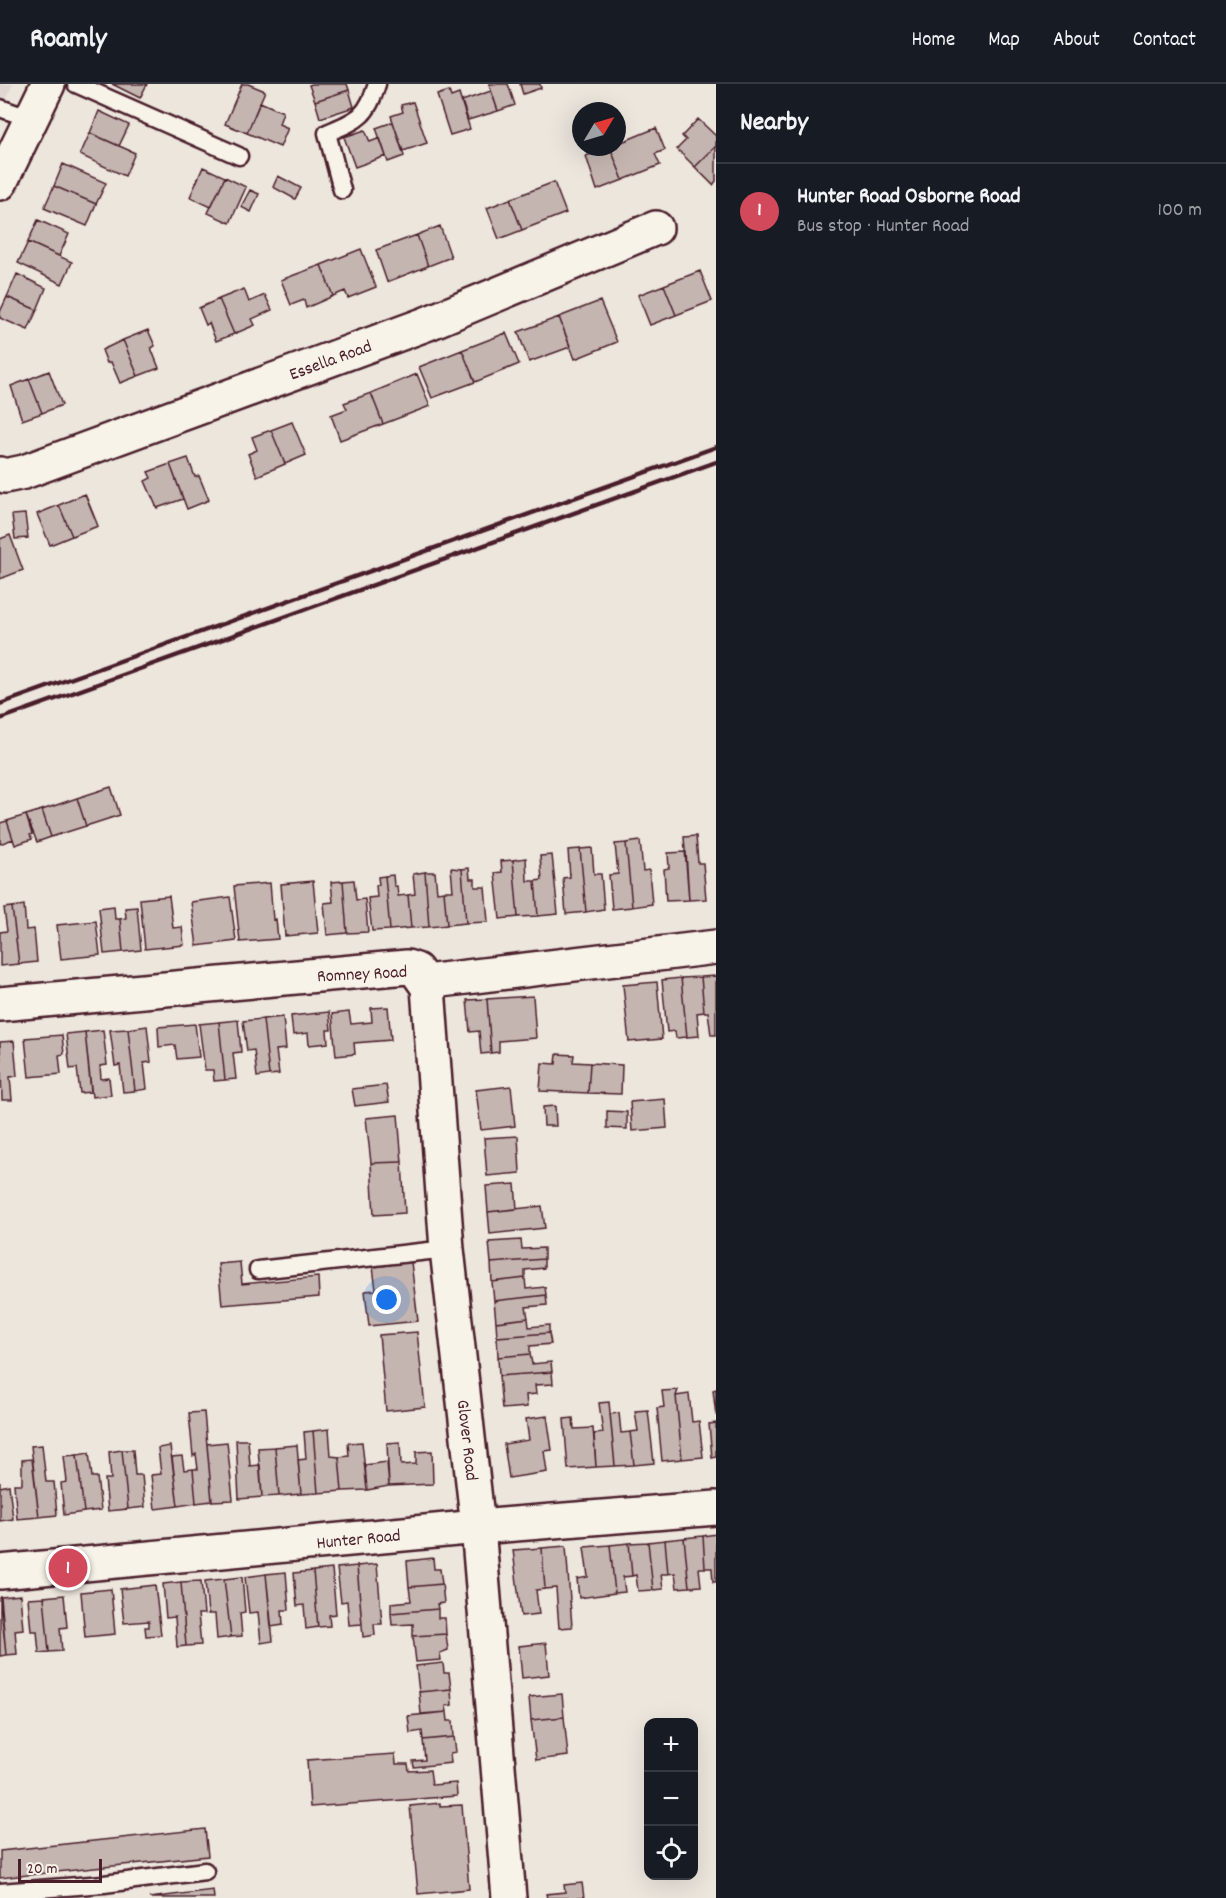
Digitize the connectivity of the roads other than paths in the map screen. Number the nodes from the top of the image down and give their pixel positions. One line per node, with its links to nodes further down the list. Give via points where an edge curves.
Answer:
1 (48, 84): 5 (street)
2 (76, 84): 6 (lane)
3 (376, 84): 8 (lane, via 358,120 327,133)
4 (0, 108): 5 (lane)
5 (31, 119): 7 (street)
6 (239, 156)
7 (0, 183)
8 (342, 190)
9 (656, 228): 10 (street, Essella Road, via 426,324 24,472)
10 (0, 474)
11 (716, 947): 12 (street, Romney Road)
12 (425, 982): 13 (street, Romney Road, via 416,970 407,967); 14 (street, Glover Road)
13 (0, 1004)
14 (447, 1249): 15 (lane); 17 (street, Glover Road)
15 (258, 1270)
16 (716, 1508): 17 (street, Hunter Road)
17 (478, 1527): 18 (street, Hunter Road); 22 (street, Glover Road)
18 (0, 1572)
19 (205, 1871): 20 (lane)
20 (105, 1891): 21 (lane)
21 (0, 1892)
22 (508, 1898)

